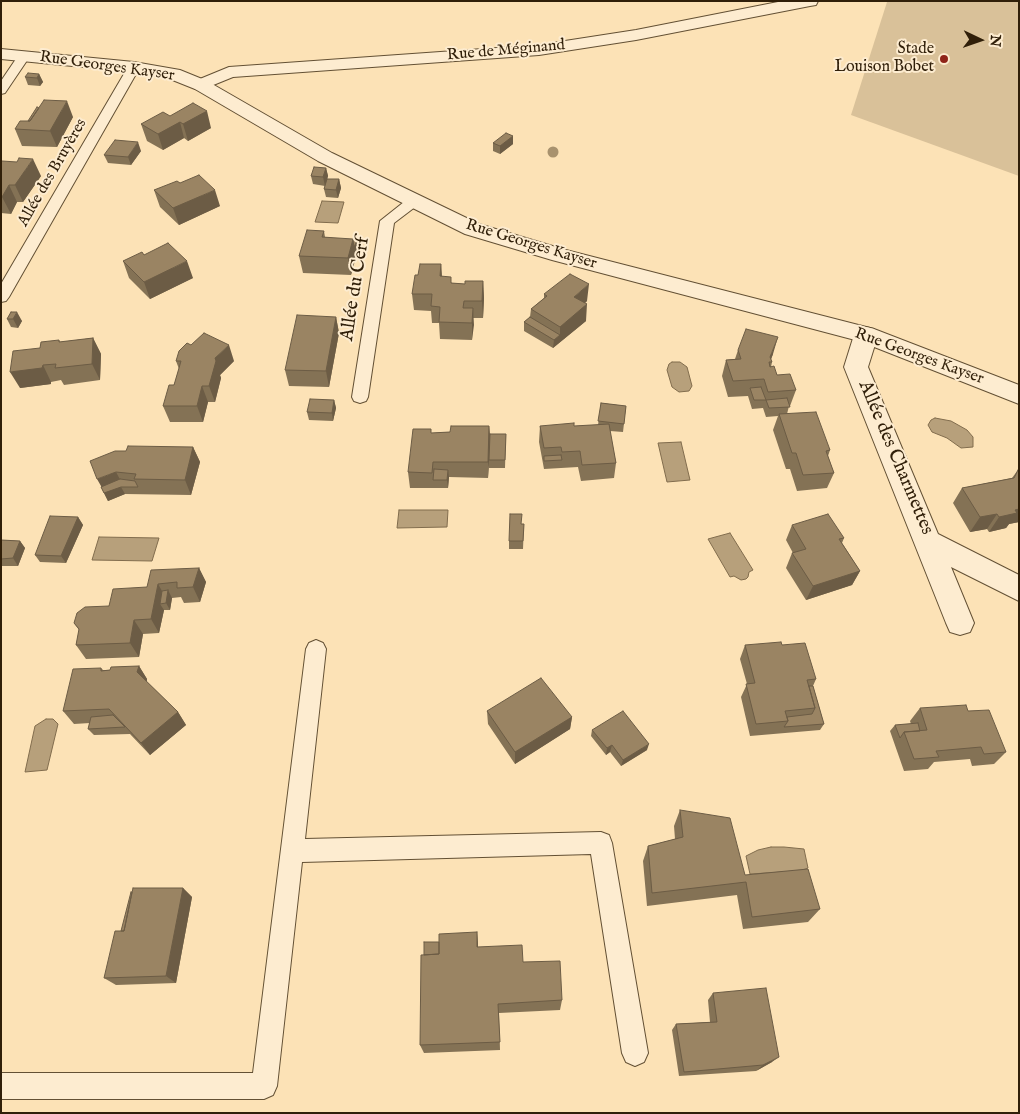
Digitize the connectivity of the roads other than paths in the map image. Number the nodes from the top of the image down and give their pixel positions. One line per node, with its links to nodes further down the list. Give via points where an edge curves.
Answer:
1 (810, 1): 6 (street, Rue de Méginand, via 539,50 230,72)
2 (1, 54): 3 (street, Rue Georges Kayser)
3 (24, 56): 4 (street, Rue Georges Kayser); 5 (lane)
4 (134, 67): 6 (street, Rue Georges Kayser, via 174,74); 9 (lane, Allée des Bruyères)
5 (5, 78): 7 (lane)
6 (201, 85): 8 (street, Rue Georges Kayser, via 325,157)
7 (1, 90)
8 (414, 201): 10 (street, Rue Georges Kayser, via 472,229 498,237); 12 (lane, Allée du Cerf, via 387,221)
9 (1, 297)
10 (866, 335): 11 (street, Rue Georges Kayser); 13 (street, Allée des Charmettes, via 856,367)
11 (1019, 395)
12 (360, 397)
13 (927, 541): 14 (street, Allée des Charmettes); 15 (street)
14 (1019, 589)
15 (960, 623)
16 (316, 650): 17 (lane)
17 (293, 851): 18 (lane, via 601,843); 19 (lane, via 264,1086)
18 (635, 1053)
19 (1, 1086)

